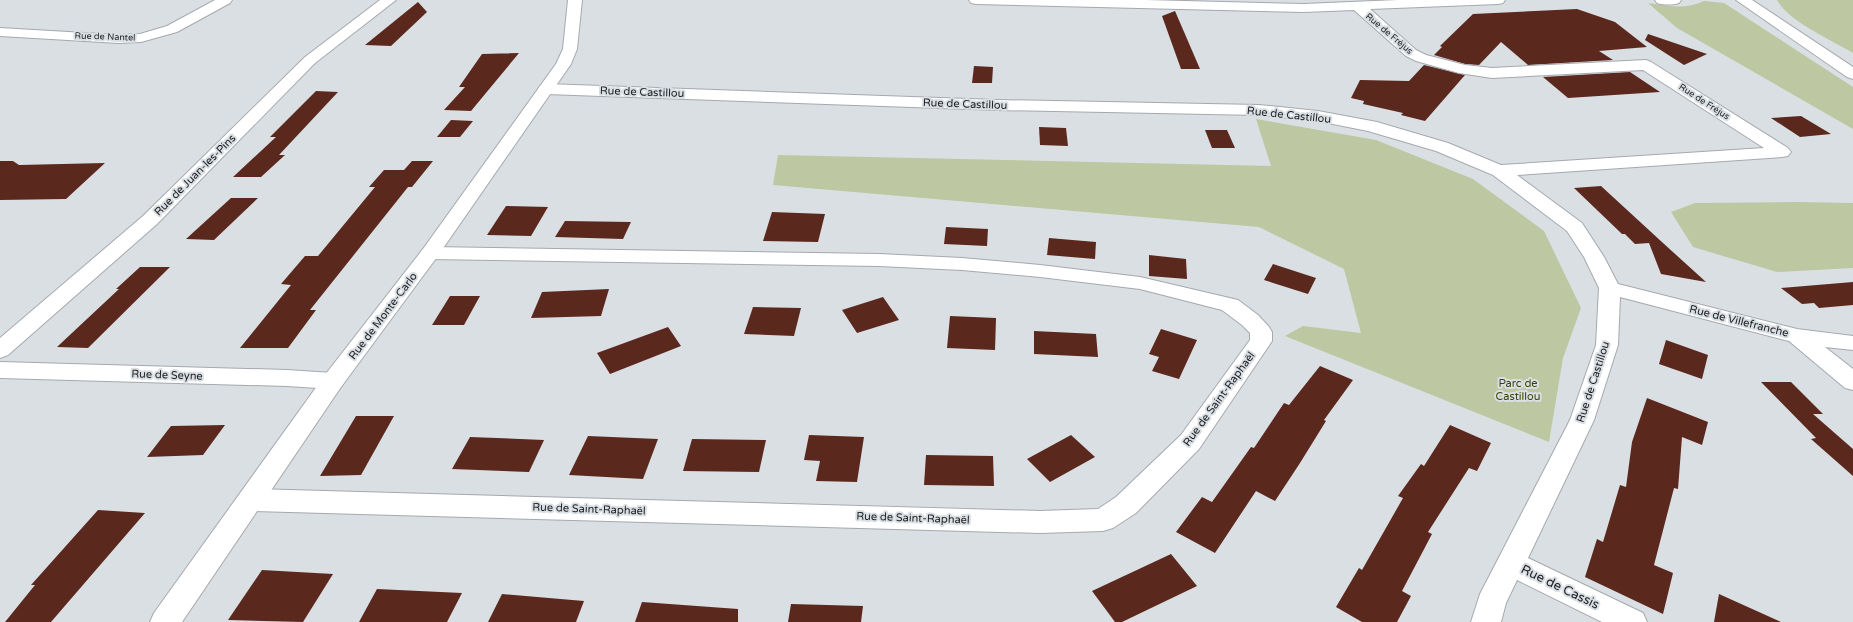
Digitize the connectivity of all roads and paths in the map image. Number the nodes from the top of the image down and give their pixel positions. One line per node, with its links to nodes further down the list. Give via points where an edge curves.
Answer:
1 (225, 0): 11 (street, Rue de Nantel, via 172,29 141,38)
2 (389, 0): 19 (street, Rue de Juan-les-Pins, via 310,60 150,220)
3 (575, 0): 13 (street, Rue de Monte-Carlo, via 570,49)
4 (976, 0): 10 (street, via 1283,8)
5 (1498, 0): 10 (street)
6 (1662, 0): 7 (street)
7 (1674, 0)
8 (1743, 0): 12 (street)
9 (1751, 0): 12 (street)
10 (1358, 6): 14 (street, Rue de Fréjus, via 1411,53 1464,70 1498,73 1646,65 1782,152)
11 (0, 32)
12 (1848, 70)
13 (546, 89): 14 (street, Rue de Castillou, via 997,106 1259,110 1318,116 1371,126 1442,147); 15 (street, Rue de Monte-Carlo)
14 (1498, 171): 16 (street, Rue de Castillou, via 1575,227)
15 (430, 253): 21 (street, Rue de Monte-Carlo); 23 (street, Rue de Saint-Raphaël, via 879,260 962,264 1091,276 1140,283 1230,305 1261,332 1261,341 1190,442 1137,494 1103,520 1040,522)
16 (1610, 288): 17 (street, Rue de Villefranche); 24 (street, Rue de Castillou, via 1607,345 1582,420)
17 (1797, 336): 18 (street); 22 (street, Rue de Villefranche)
18 (1853, 344)
19 (0, 350)
20 (0, 370): 21 (street, Rue de Seyne)
21 (333, 381): 23 (street, Rue de Monte-Carlo)
22 (1853, 382)
23 (252, 500): 25 (street, Rue de Monte-Carlo)
24 (1511, 563): 26 (street, Rue de Castillou, via 1491,603); 27 (street, Rue de Cassis)
25 (165, 622)
26 (1486, 622)
27 (1632, 622)

